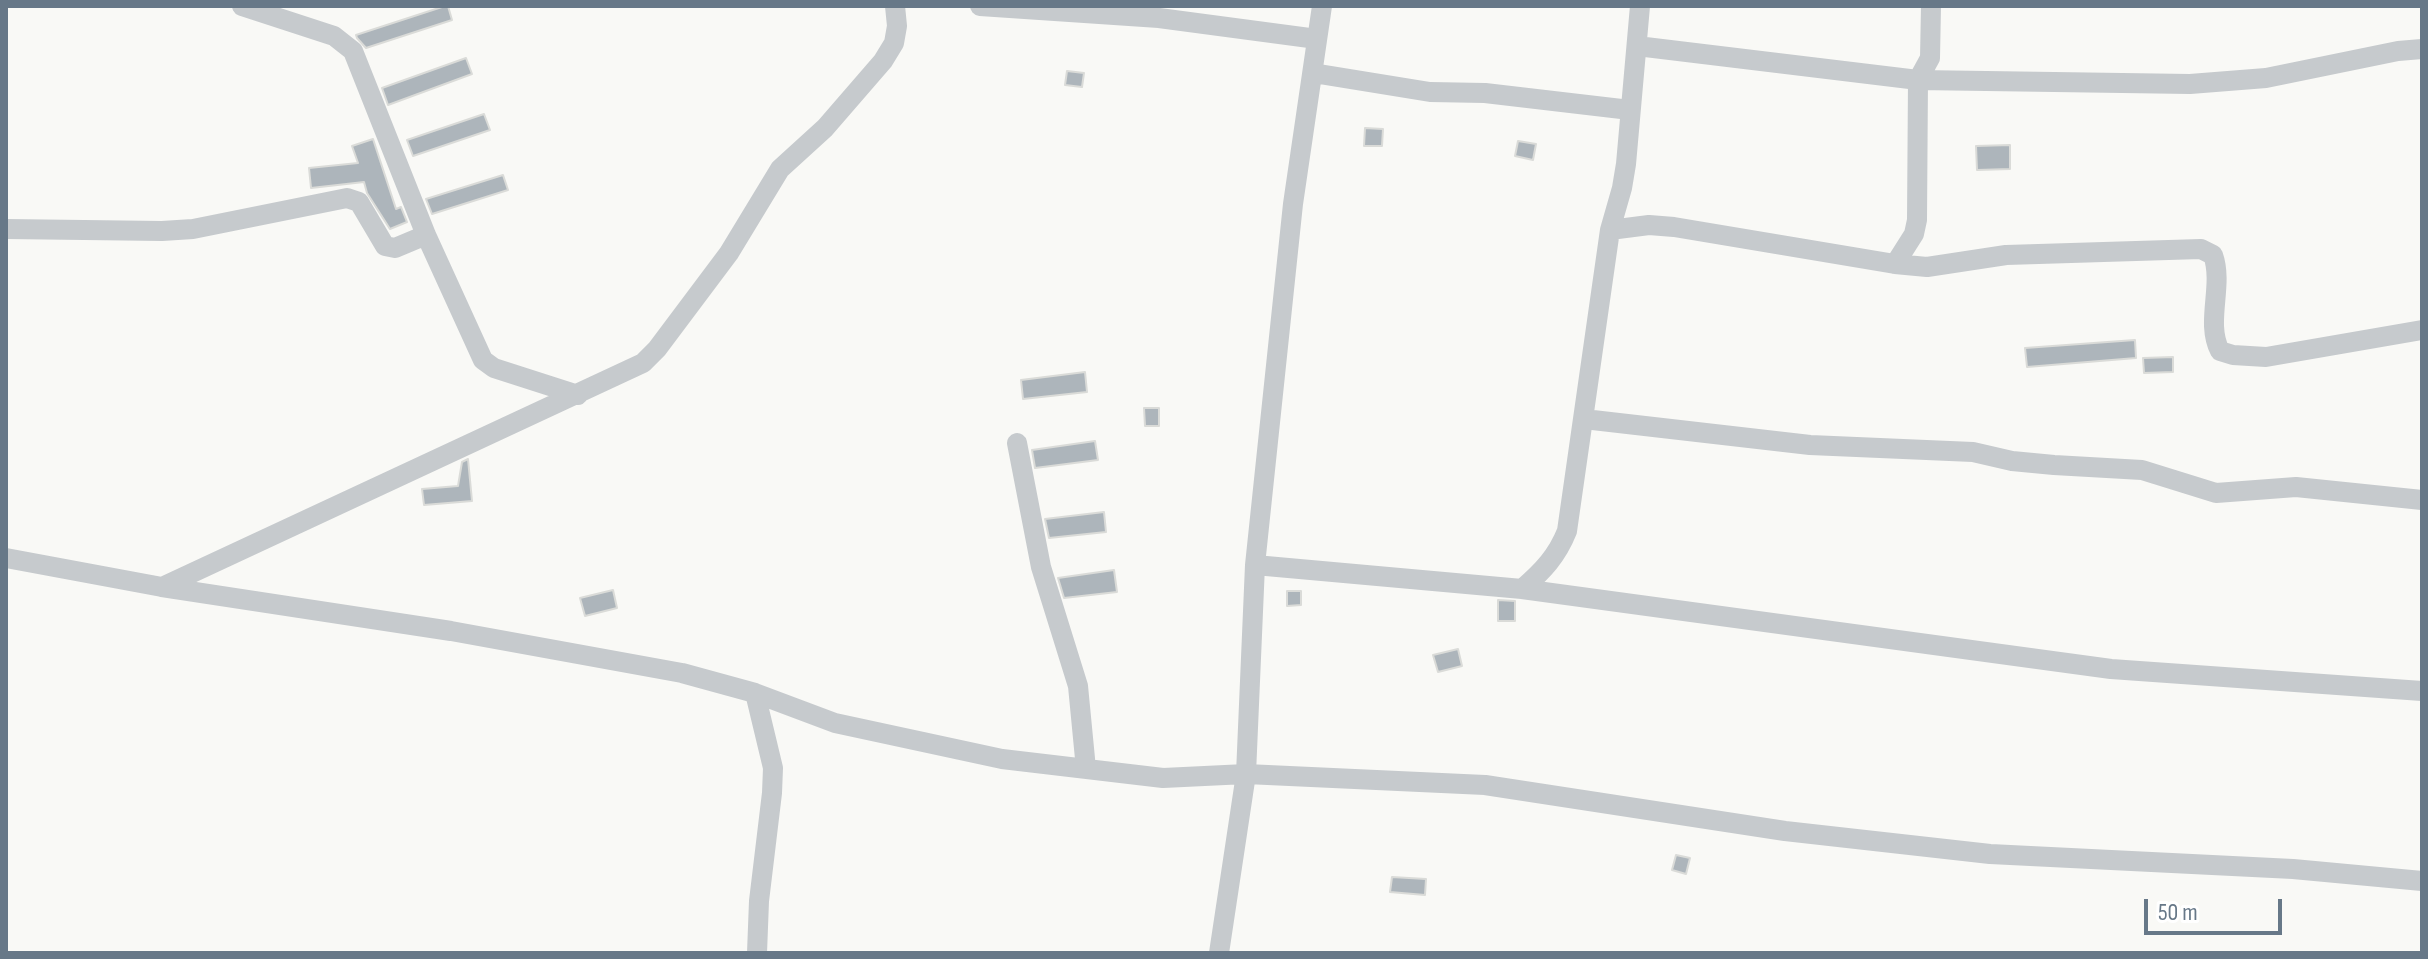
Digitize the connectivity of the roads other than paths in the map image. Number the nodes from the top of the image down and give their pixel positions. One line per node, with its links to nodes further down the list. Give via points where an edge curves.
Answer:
1 (242, 6): 15 (street, via 334,36 353,51)
2 (895, 6): 18 (street, via 894,43 883,61 825,128 780,169 729,253 657,349 643,363)
3 (980, 6): 7 (street, via 1159,18)
4 (1322, 6): 7 (street)
5 (1640, 6): 8 (street)
6 (1931, 6): 11 (street, via 1930,58)
7 (1317, 39): 10 (street)
8 (1637, 46): 11 (street); 12 (street)
9 (2422, 49): 11 (street, via 2235,82)
10 (1313, 73): 12 (street, via 1430,92); 23 (street, via 1293,204)
11 (1918, 80): 16 (street, via 1917,220)
12 (1630, 110): 14 (street, via 1622,188)
13 (6, 229): 15 (street, via 193,229 347,198 359,202 385,246 395,248)
14 (1610, 230): 16 (street, via 1674,227); 19 (street)
15 (426, 235): 18 (street, via 483,360)
16 (1895, 264): 17 (street, via 1927,267 2006,255 2201,249 2213,255 2219,270 2214,339 2220,351 2266,357)
17 (2422, 330)
18 (578, 395): 24 (street)
19 (1584, 419): 21 (street, via 1810,445 1973,452 2040,464 2142,470 2216,493 2296,487); 25 (street, via 1567,531 1548,566)
20 (1017, 443): 28 (street, via 1041,567 1078,686)
21 (2422, 500)
22 (6, 558): 24 (street)
23 (1255, 565): 25 (street); 29 (street)
24 (162, 587): 27 (street, via 451,631 682,673)
25 (1522, 589): 26 (street, via 2111,669)
26 (2422, 691)
27 (755, 693): 28 (street, via 835,723 1002,759); 31 (street, via 773,768 759,901)
28 (1086, 769): 29 (street, via 1163,778)
29 (1246, 774): 30 (street, via 1485,785 1785,831 1990,854); 32 (street)
30 (2422, 881)
31 (760, 950)
32 (1222, 952)

